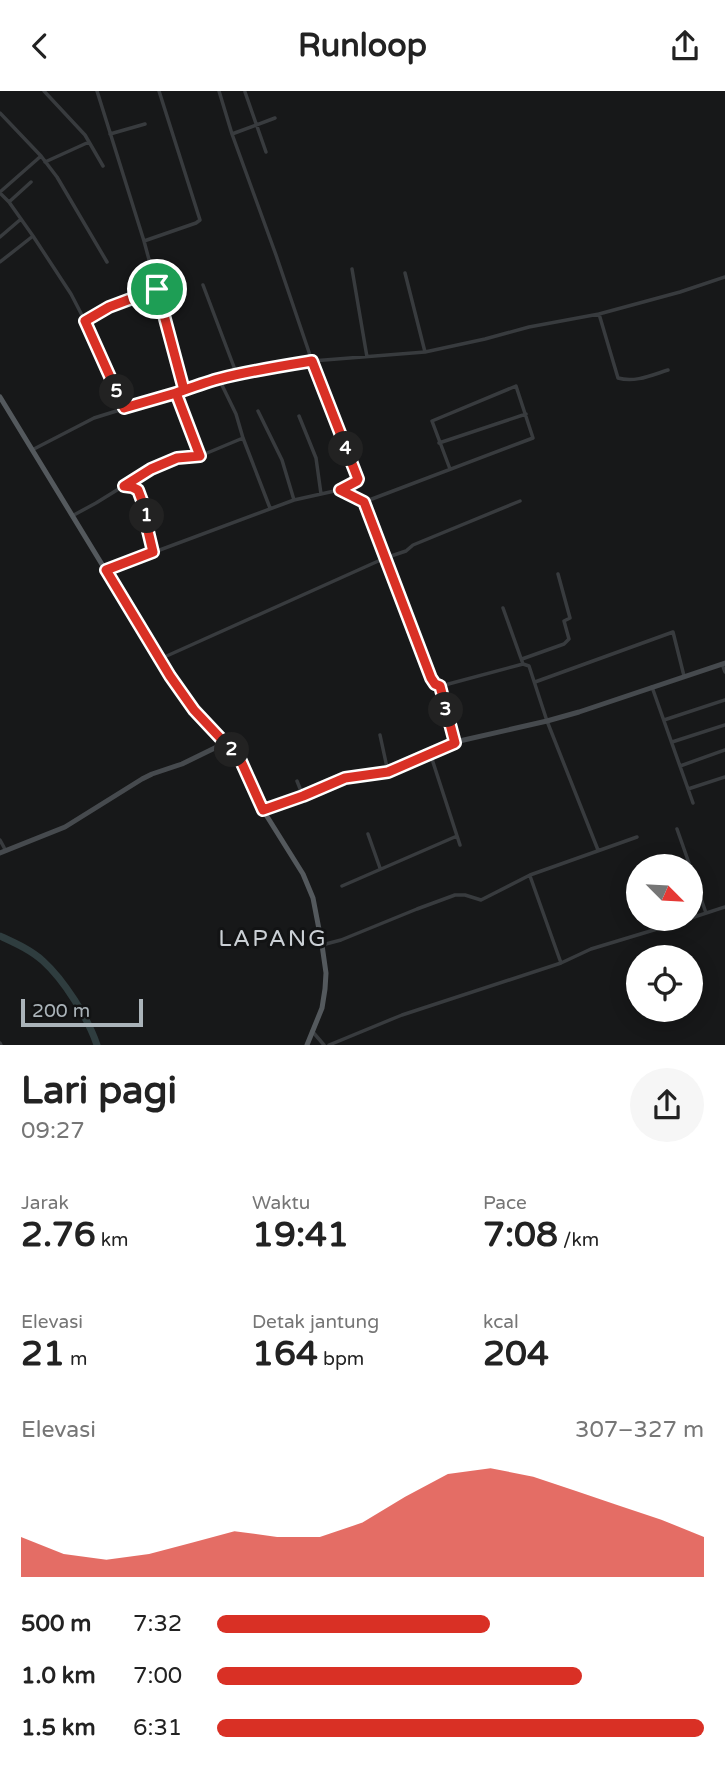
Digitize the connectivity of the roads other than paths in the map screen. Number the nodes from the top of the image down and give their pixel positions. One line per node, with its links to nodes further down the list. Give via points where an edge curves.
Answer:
1 (44, 91): 12 (street)
2 (97, 91): 10 (street)
3 (159, 91): 23 (street, via 200,220)
4 (219, 91): 11 (street)
5 (245, 92): 9 (street)
6 (0, 113): 14 (street)
7 (275, 118): 9 (street)
8 (145, 124): 10 (street)
9 (256, 125): 11 (street); 13 (street)
10 (110, 134): 23 (street)
11 (232, 134): 35 (street)
12 (89, 142): 15 (street); 16 (street)
13 (266, 152)
14 (41, 156): 15 (street); 18 (street)
15 (45, 162): 24 (street)
16 (103, 166)
17 (31, 182): 19 (street)
18 (0, 193): 19 (street)
19 (9, 202): 20 (street)
20 (21, 219): 21 (street); 22 (street)
21 (33, 236): 25 (street); 32 (street)
22 (0, 237)
23 (144, 241): 30 (street)
24 (107, 262)
25 (0, 263)
26 (352, 269): 34 (street)
27 (405, 273): 33 (street)
28 (725, 277): 31 (street)
29 (203, 285): 37 (street)
30 (157, 289): 32 (street); 39 (street)
31 (599, 314): 33 (street); 36 (street, via 618,377 635,379)
32 (85, 321): 42 (street)
33 (425, 352): 34 (street)
34 (367, 357): 35 (street)
35 (312, 361): 37 (street); 52 (street, via 358,479)
36 (668, 370)
37 (237, 375): 38 (street)
38 (219, 379): 39 (street); 46 (street)
39 (184, 390): 40 (street)
40 (176, 393): 42 (street); 49 (street)
41 (0, 397): 48 (main road)
42 (124, 408): 48 (street)
43 (258, 411): 54 (street)
44 (526, 414): 47 (street); 47 (street, via 516,386 432,421); 50 (street, via 533,438)
45 (299, 416): 53 (street, via 316,458)
46 (243, 438): 49 (street); 57 (street)
47 (439, 443): 50 (street)
48 (32, 450): 58 (main road)
49 (200, 456): 51 (street, via 177,458)
50 (450, 469): 56 (street)
51 (124, 486): 58 (street); 59 (street, via 138,490)
52 (340, 490): 53 (street); 56 (street)
53 (321, 494): 54 (street)
54 (295, 500): 57 (street)
55 (520, 501): 60 (street)
56 (364, 502): 60 (street)
57 (270, 508): 59 (street)
58 (72, 516): 61 (main road)
59 (153, 552): 61 (street)
60 (385, 558): 64 (street); 70 (street, via 431,678)
61 (106, 570): 64 (main road)
62 (558, 574): 65 (street, via 570,618 564,621 569,639)
63 (503, 608): 65 (street)
64 (160, 659): 78 (main road, via 194,710)
65 (523, 662): 69 (street); 70 (street)
66 (724, 663): 67 (street); 68 (street)
67 (725, 672)
68 (684, 676): 69 (street, via 673,632); 71 (street)
69 (535, 682): 74 (street)
70 (440, 686): 79 (street)
71 (652, 687): 73 (street); 74 (street)
72 (725, 700): 73 (street)
73 (664, 720): 77 (street)
74 (547, 721): 79 (street); 96 (street)
75 (725, 725): 77 (street)
76 (380, 735): 83 (street)
77 (671, 742): 82 (street)
78 (225, 743): 89 (main road, via 243,764); 97 (street, via 152,774 65,827)
79 (455, 743): 81 (street)
80 (725, 750): 82 (street)
81 (430, 753): 83 (street); 92 (street)
82 (680, 766): 86 (street)
83 (388, 772): 87 (street, via 345,778)
84 (725, 777): 86 (street)
85 (297, 781): 87 (street)
86 (688, 789): 88 (street)
87 (303, 796): 89 (street)
88 (693, 803)
89 (263, 810): 106 (main road, via 306,880)
90 (677, 829): 98 (street)
91 (368, 834): 99 (street)
92 (457, 836): 95 (street); 99 (street)
93 (637, 837): 96 (street)
94 (0, 841): 97 (street)
95 (460, 845)
96 (598, 850): 100 (street)
97 (3, 852)
98 (686, 854)
99 (380, 869): 101 (street)
100 (530, 875): 106 (street, via 481,900 455,895); 107 (street)
101 (342, 885)
102 (704, 907): 104 (street)
103 (725, 907): 104 (street)
104 (706, 913)
105 (651, 931): 107 (street)
106 (322, 945): 108 (main road, via 325,998)
107 (561, 963): 110 (street)
108 (312, 1031): 109 (main road); 110 (street)
109 (307, 1045)
110 (326, 1045)

